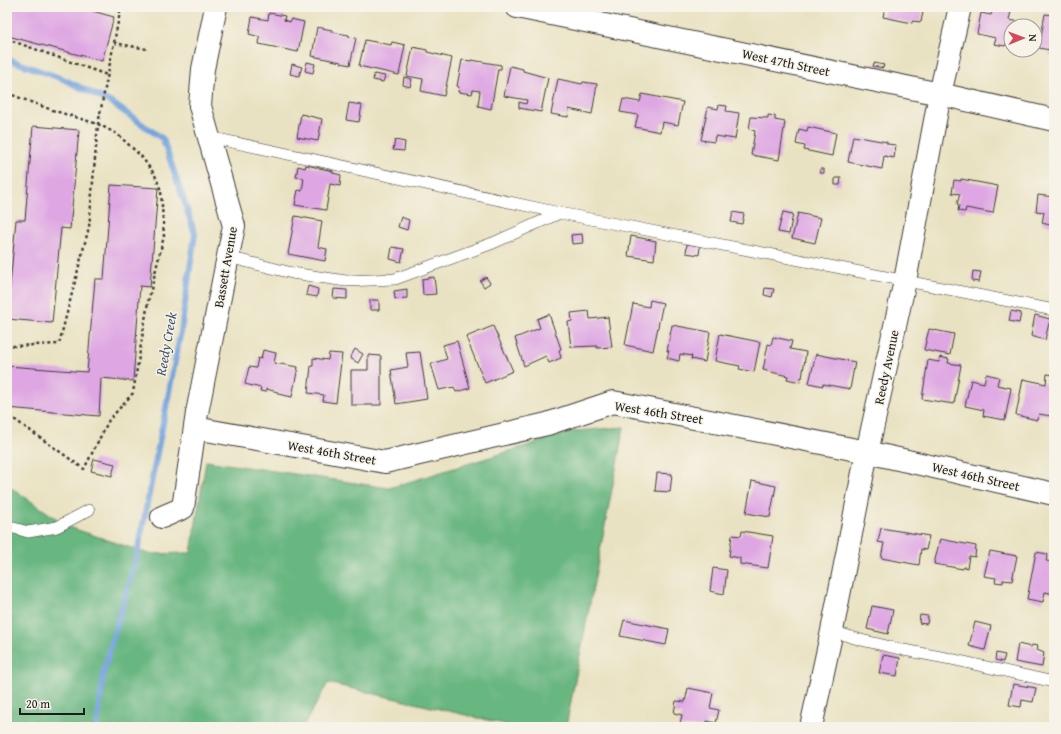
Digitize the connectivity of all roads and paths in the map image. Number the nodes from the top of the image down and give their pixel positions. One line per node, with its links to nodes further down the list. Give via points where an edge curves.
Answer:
1 (121, 7): 6 (path)
2 (216, 7): 13 (street, Bassett Avenue, via 203,69 200,106)
3 (517, 7): 10 (street, West 47th Street)
4 (960, 7): 10 (street, Reedy Avenue)
5 (7, 39): 8 (path)
6 (114, 43): 7 (path); 8 (path)
7 (146, 49)
8 (107, 75): 12 (path)
9 (7, 94): 12 (path); 14 (path)
10 (940, 94): 11 (street, West 47th Street); 17 (street, Reedy Avenue)
11 (1054, 120)
12 (98, 124): 19 (path, via 89,227 60,344 13,346); 20 (path, via 117,134 140,156 155,175 161,191 164,236 148,302 133,393 109,420 84,469)
13 (209, 137): 15 (lane); 16 (street, Bassett Avenue, via 234,226)
14 (7, 194)
15 (560, 213): 16 (lane, via 493,243 395,279 346,281 292,273); 17 (lane)
16 (228, 257): 21 (street, Bassett Avenue)
17 (905, 281): 18 (lane); 22 (street, Reedy Avenue)
18 (1054, 310)
19 (7, 343)
20 (7, 414)
21 (195, 428): 22 (street, West 46th Street, via 385,462 547,424 613,402); 25 (street, Bassett Avenue, via 183,508)
22 (867, 452): 23 (street, West 46th Street); 27 (street, Reedy Avenue)
23 (1054, 494)
24 (89, 510): 26 (lane, via 57,527 28,532)
25 (162, 517)
26 (7, 526)
27 (832, 631): 28 (lane, via 860,640); 29 (street, Reedy Avenue)
28 (1054, 682)
29 (811, 727)

